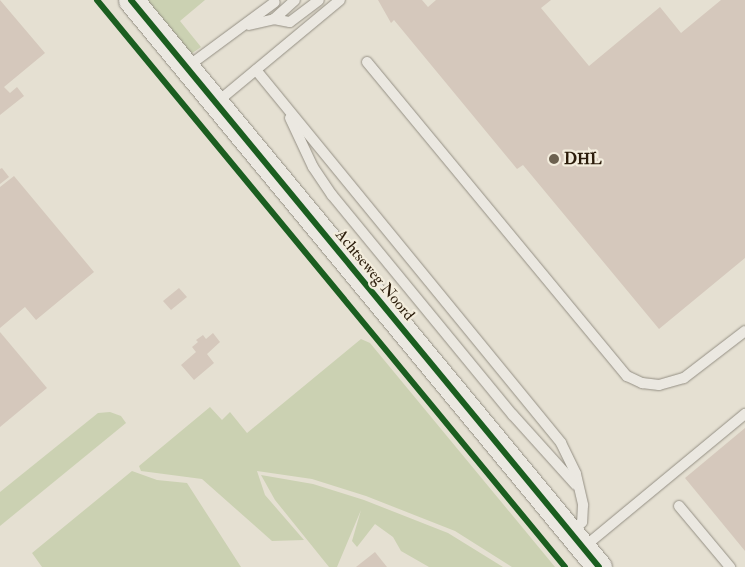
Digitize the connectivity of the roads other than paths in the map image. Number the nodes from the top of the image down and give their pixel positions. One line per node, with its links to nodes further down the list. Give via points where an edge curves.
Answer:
1 (131, 0): 9 (street, Achtseweg Noord)
2 (295, 0): 6 (lane)
3 (319, 0): 6 (lane, via 290,22)
4 (340, 0): 10 (lane)
5 (275, 2): 7 (lane)
6 (274, 19): 7 (lane)
7 (246, 26): 9 (lane, via 236,28)
8 (367, 62): 13 (lane, via 627,376 659,384 684,378)
9 (186, 68): 11 (street, Achtseweg Noord)
10 (256, 70): 11 (lane); 12 (lane)
11 (216, 103): 17 (street, Achtseweg Noord)
12 (284, 104): 15 (lane, via 313,167 332,195 513,415 570,477); 15 (lane, via 548,425 570,459)
13 (745, 330)
14 (745, 414): 17 (lane)
15 (581, 495): 17 (lane, via 582,522)
16 (680, 506): 19 (lane)
17 (577, 541): 18 (street, Achtseweg Noord)
18 (599, 567)
19 (730, 567)

